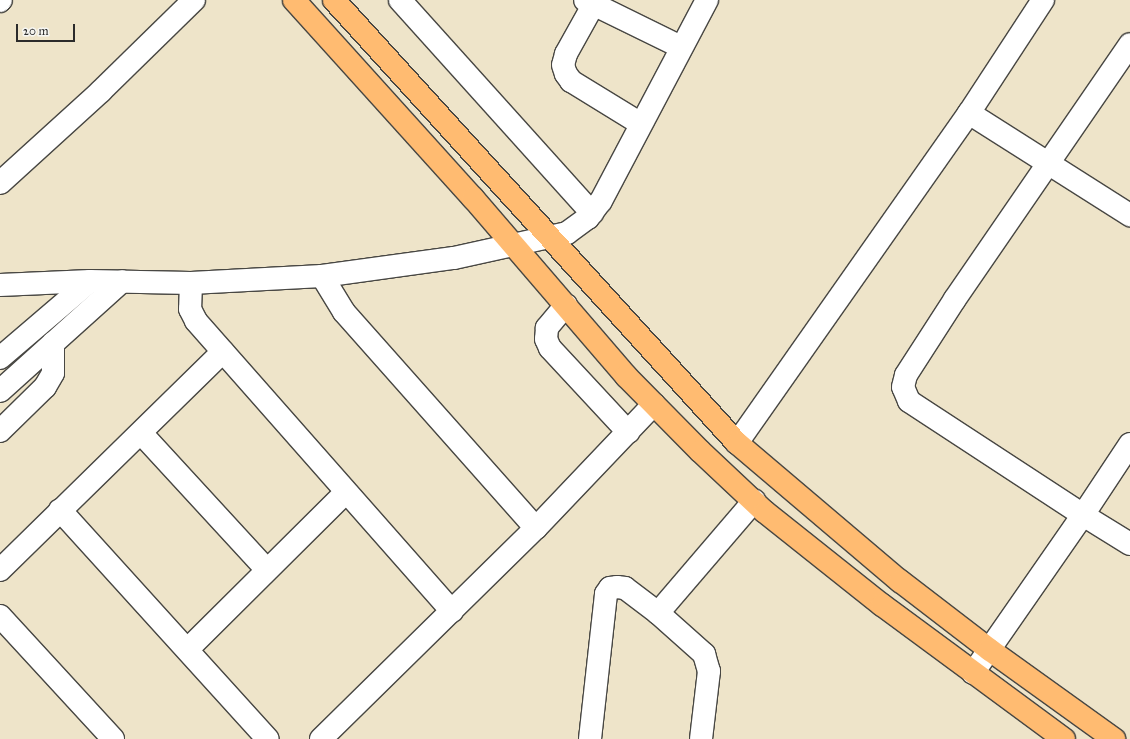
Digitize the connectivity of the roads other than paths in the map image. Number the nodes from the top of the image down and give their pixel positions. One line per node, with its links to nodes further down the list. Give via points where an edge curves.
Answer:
1 (194, 0): 13 (street, via 101,91)
2 (294, 0): 17 (main road)
3 (334, 0): 16 (main road)
4 (400, 0): 15 (street)
5 (707, 0): 9 (street)
6 (1043, 0): 10 (street)
7 (592, 1): 9 (street); 11 (street, via 566,54 563,65 566,74 571,81)
8 (1130, 44): 12 (street)
9 (681, 47): 11 (street)
10 (969, 112): 12 (street); 29 (street)
11 (641, 124): 15 (street)
12 (1048, 164): 14 (street); 37 (street, via 955,299 906,375 903,388 909,401)
13 (0, 183)
14 (1130, 215)
15 (586, 220): 16 (street, via 567,233)
16 (549, 236): 17 (street); 29 (main road)
17 (512, 244): 18 (street, via 454,258); 23 (main road)
18 (322, 276): 21 (street); 38 (street, via 344,312)
19 (90, 281): 20 (street); 22 (street); 26 (street)
20 (122, 281): 21 (street); 24 (street)
21 (191, 283): 25 (street, via 190,309 196,321)
22 (0, 285)
23 (566, 305): 28 (main road); 31 (street, via 547,328 546,339 550,348)
24 (53, 343): 27 (street); 30 (street, via 53,373 45,387)
25 (223, 352): 32 (street); 34 (street)
26 (0, 358)
27 (0, 391)
28 (654, 404): 31 (street); 35 (main road)
29 (748, 427): 46 (main road, via 900,581)
30 (0, 431)
31 (628, 432): 38 (street)
32 (141, 433): 36 (street); 41 (street)
33 (1130, 444): 37 (street)
34 (346, 492): 41 (street); 42 (street)
35 (754, 501): 43 (street); 47 (main road, via 882,605)
36 (60, 510): 40 (street); 45 (street)
37 (1083, 515): 39 (street); 46 (street)
38 (536, 528): 42 (street)
39 (1130, 544)
40 (0, 570)
41 (267, 570): 45 (street)
42 (452, 611): 50 (street)
43 (658, 613): 51 (street, via 625,588 610,588 606,594); 52 (street, via 704,654 709,671)
44 (0, 616): 48 (street)
45 (189, 648): 49 (street)
46 (990, 650): 47 (street); 54 (main road)
47 (972, 673): 53 (main road)
48 (113, 739)
49 (268, 739)
50 (322, 739)
51 (590, 739)
52 (701, 739)
53 (1064, 739)
54 (1114, 739)

